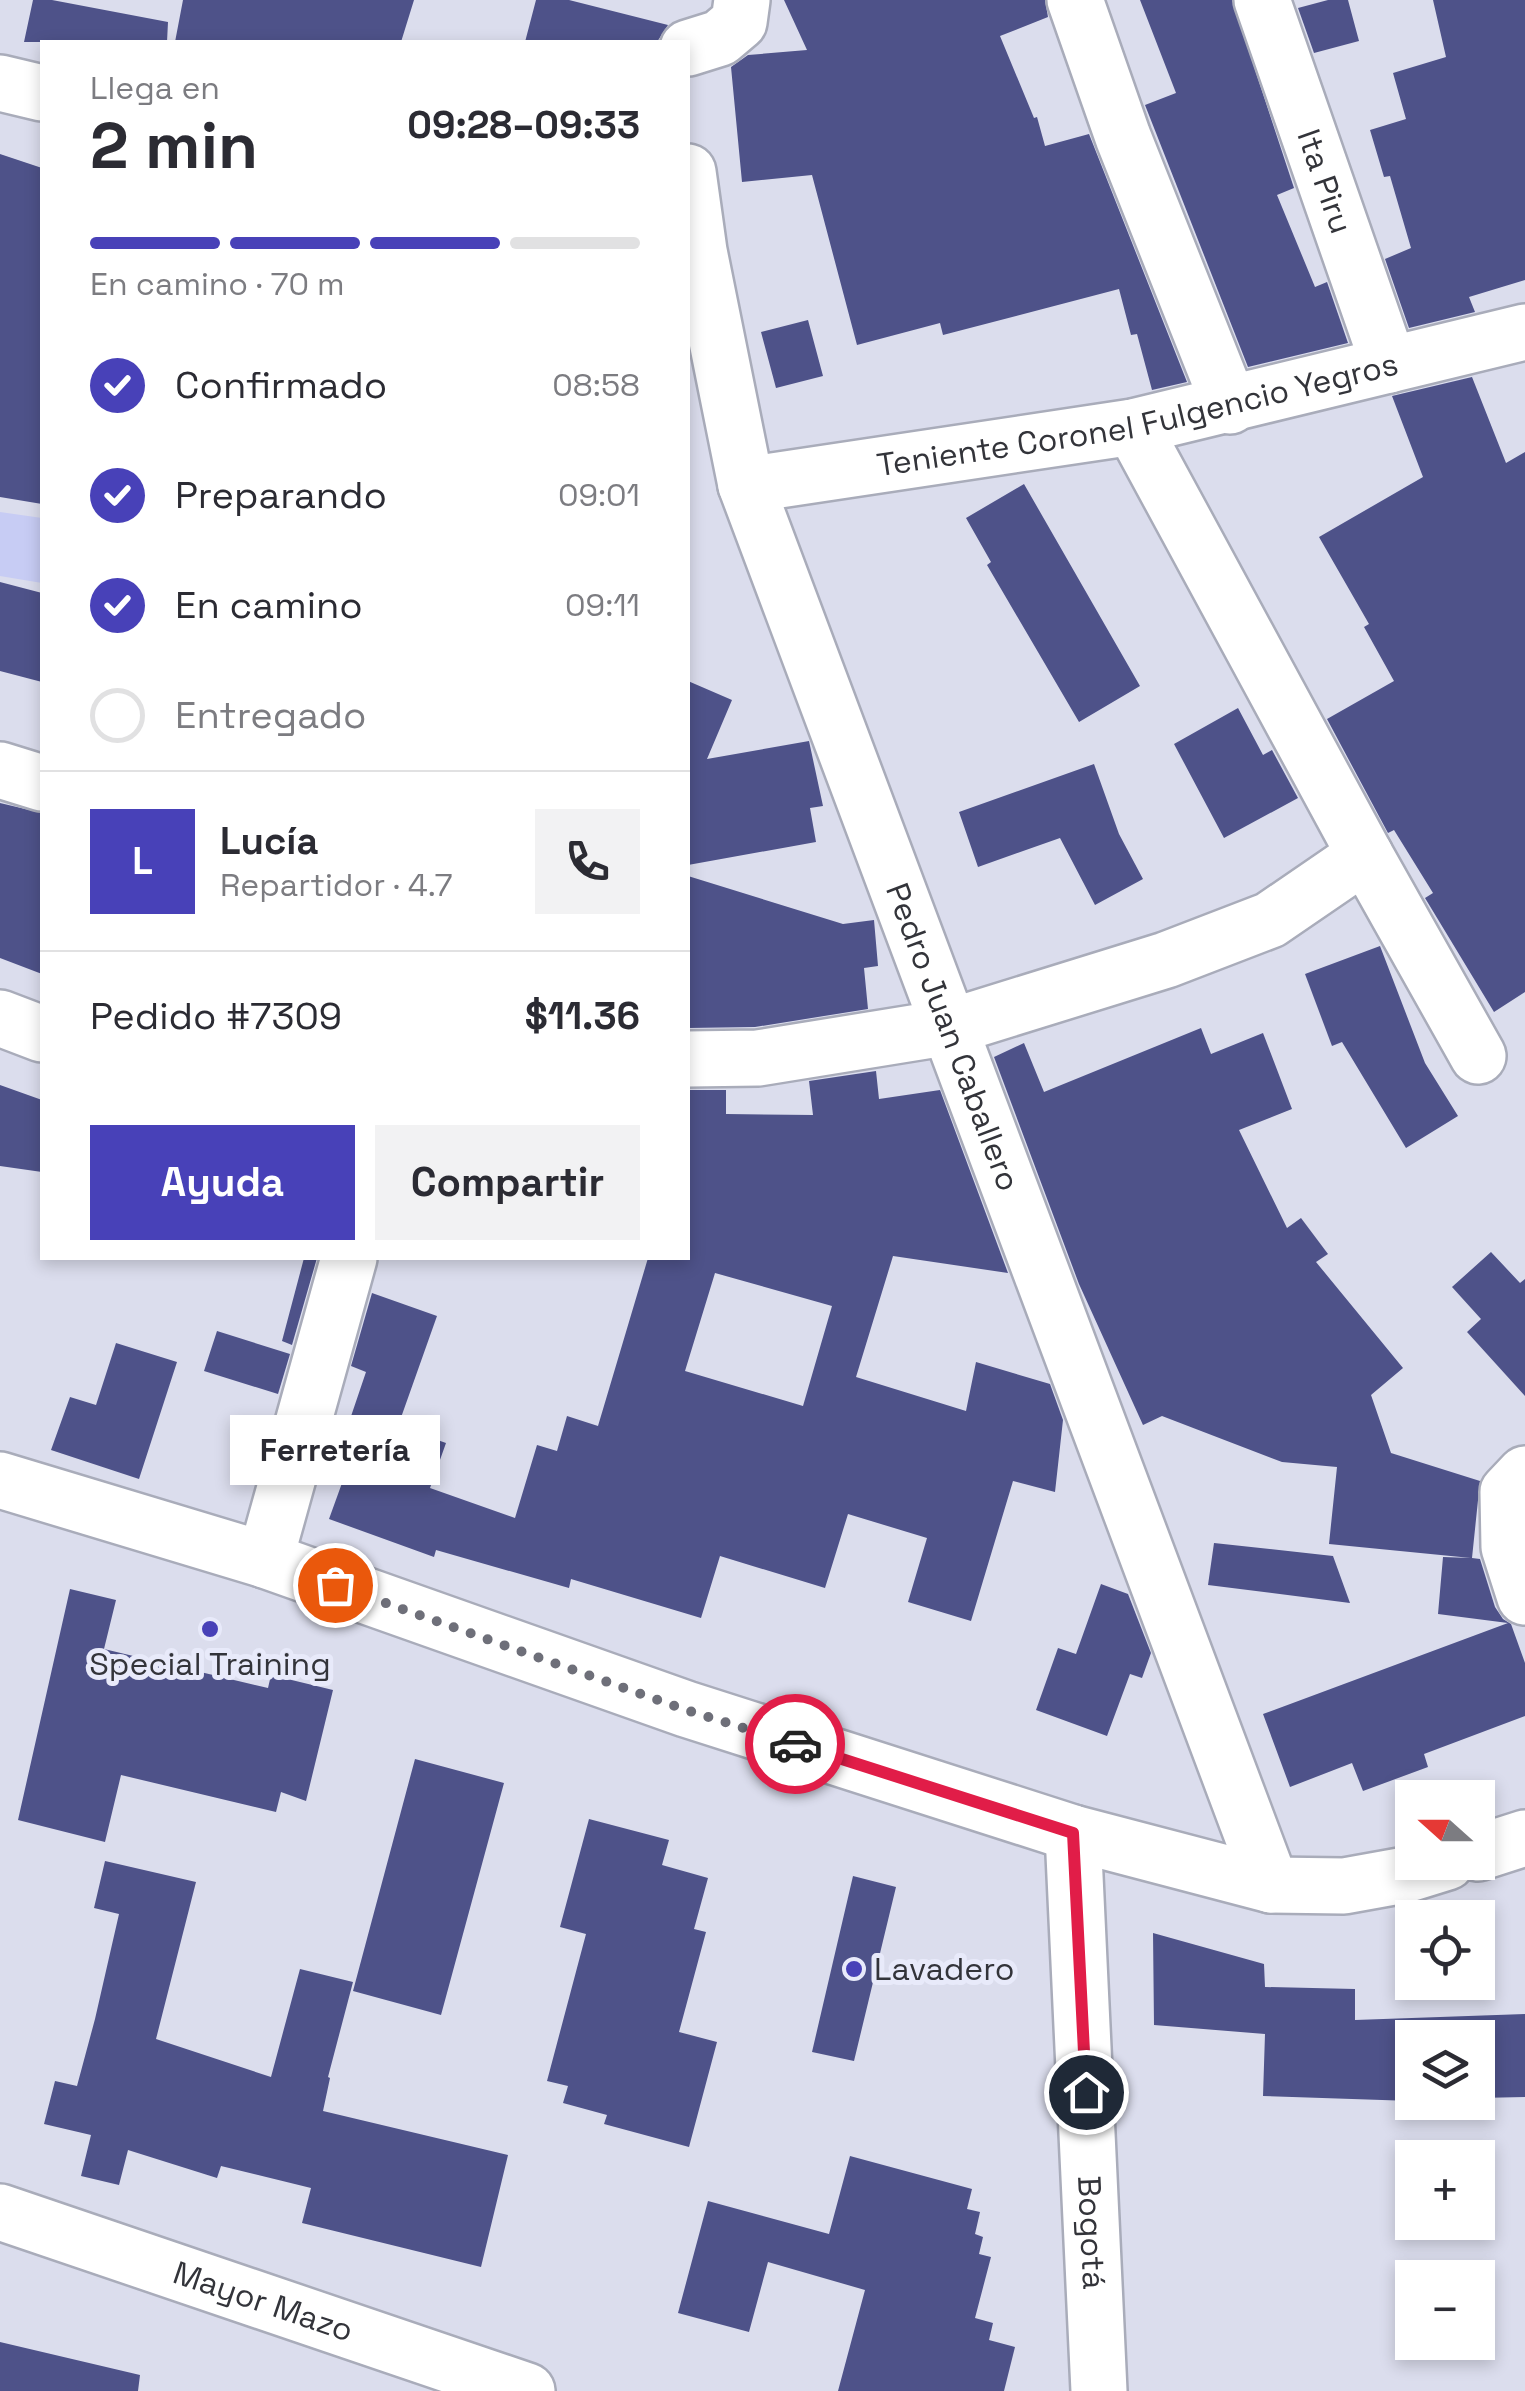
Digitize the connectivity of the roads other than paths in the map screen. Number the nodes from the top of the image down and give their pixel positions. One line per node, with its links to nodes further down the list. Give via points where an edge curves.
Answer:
1 (742, 0): 4 (street, via 739,22 720,38)
2 (1075, 0): 11 (street)
3 (1262, 0): 10 (street, Ita Piru)
4 (690, 47)
5 (0, 83): 6 (street)
6 (40, 93)
7 (690, 203): 8 (street, Pedro Juan Caballero)
8 (693, 249): 13 (street, Pedro Juan Caballero)
9 (1525, 332): 10 (street, Teniente Coronel Fulgencio Yegros)
10 (1389, 365): 11 (street, Teniente Coronel Fulgencio Yegros)
11 (1230, 406): 12 (street, Teniente Coronel Fulgencio Yegros)
12 (1133, 427): 13 (street, Teniente Coronel Fulgencio Yegros); 16 (street)
13 (746, 486): 18 (street, Pedro Juan Caballero)
14 (0, 770): 15 (street)
15 (40, 782)
16 (1365, 856): 18 (street, via 1270,920 1166,960); 20 (street)
17 (0, 1018): 19 (street)
18 (950, 1026): 21 (street, via 758,1058); 31 (street, Pedro Juan Caballero)
19 (40, 1033)
20 (1478, 1056)
21 (690, 1059)
22 (348, 1260): 25 (street)
23 (1525, 1474): 26 (street, via 1508,1492 1509,1547)
24 (0, 1480): 25 (street)
25 (265, 1560): 27 (street, via 686,1710)
26 (1525, 1597)
27 (1073, 1833): 31 (street); 34 (street, Bogotá)
28 (1525, 1838): 29 (street)
29 (1495, 1848)
30 (1395, 1877): 31 (street, via 1344,1886)
31 (1271, 1885)
32 (0, 2212): 33 (street, Mayor Mazo)
33 (527, 2391)
34 (1099, 2391)

